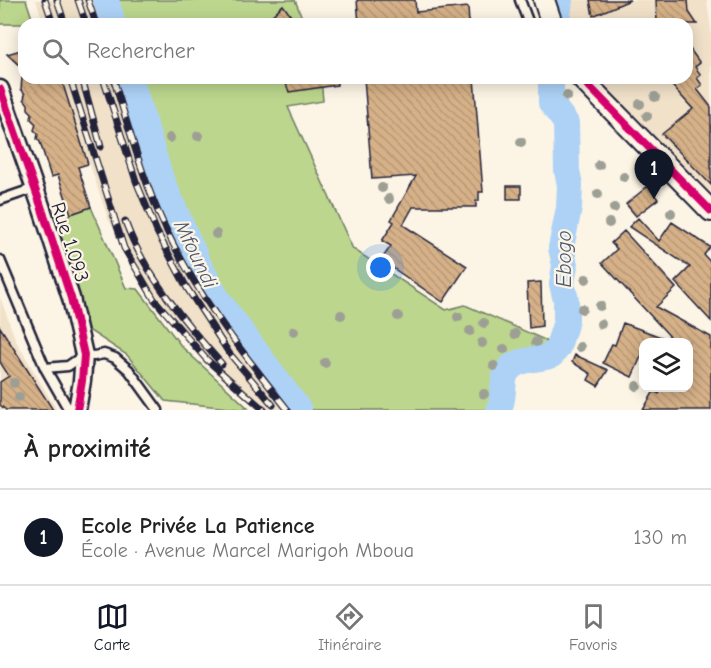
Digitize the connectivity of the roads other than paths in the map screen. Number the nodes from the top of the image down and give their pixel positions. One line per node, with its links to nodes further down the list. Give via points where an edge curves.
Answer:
1 (520, 0): 3 (lane)
2 (544, 0): 4 (street)
3 (527, 18)
4 (550, 18)
5 (587, 84): 9 (street)
6 (0, 89): 7 (street, Rue 1.093)
7 (35, 188): 8 (lane); 11 (street, Rue 1.093, via 71,298)
8 (0, 200)
9 (711, 211)
10 (0, 260): 12 (lane)
11 (84, 355): 12 (lane, via 68,366); 14 (street, Rue 1.093); 15 (lane, via 115,358 129,370)
12 (45, 369): 13 (lane)
13 (69, 410)
14 (77, 410)
15 (158, 410)

